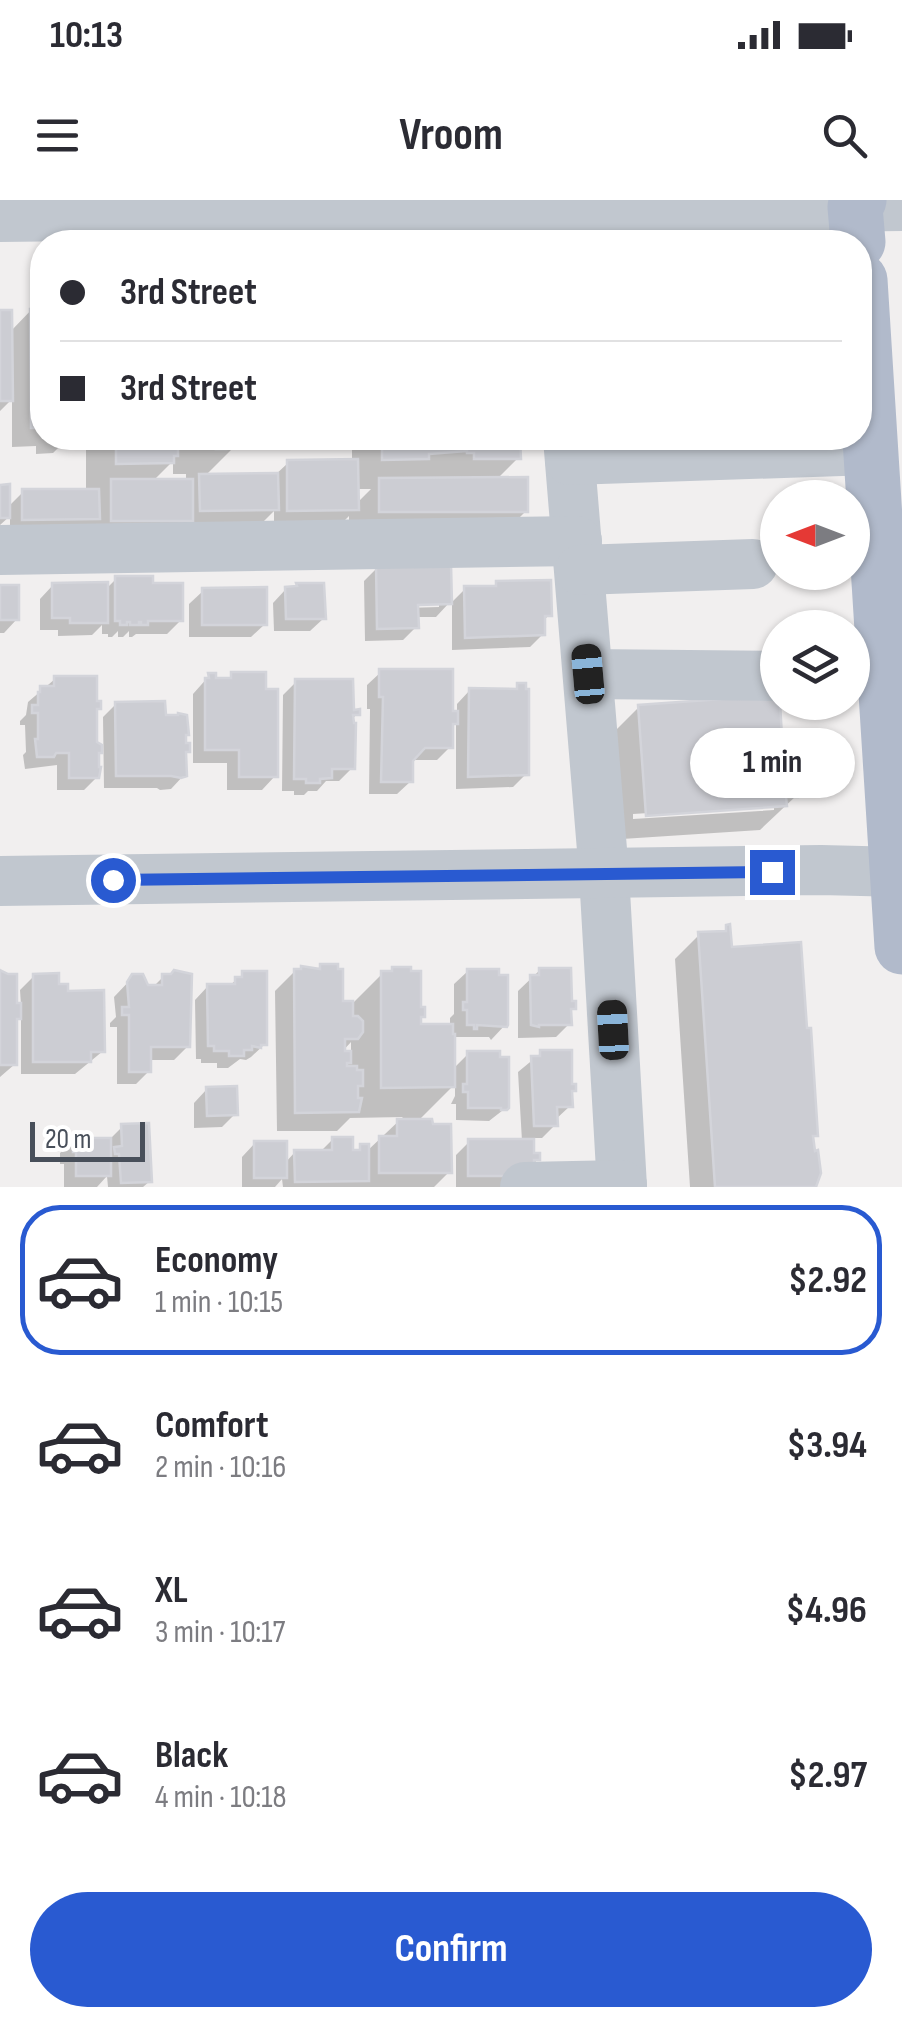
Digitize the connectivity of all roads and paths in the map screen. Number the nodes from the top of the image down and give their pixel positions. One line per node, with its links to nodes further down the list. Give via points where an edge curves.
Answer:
1 (864, 211): 3 (street)
2 (0, 217): 4 (street)
3 (714, 217): 4 (street)
4 (548, 218)
5 (569, 450): 8 (street)
6 (870, 450): 10 (main road)
7 (0, 550): 8 (street)
8 (578, 555): 9 (street); 11 (street)
9 (753, 564)
10 (869, 610)
11 (588, 674): 12 (street); 15 (street)
12 (760, 676)
13 (870, 685): 14 (main road)
14 (899, 872): 15 (street); 17 (main road)
15 (604, 874): 16 (street); 18 (street)
16 (0, 881)
17 (902, 947)
18 (622, 1186): 19 (street)
19 (525, 1187)

